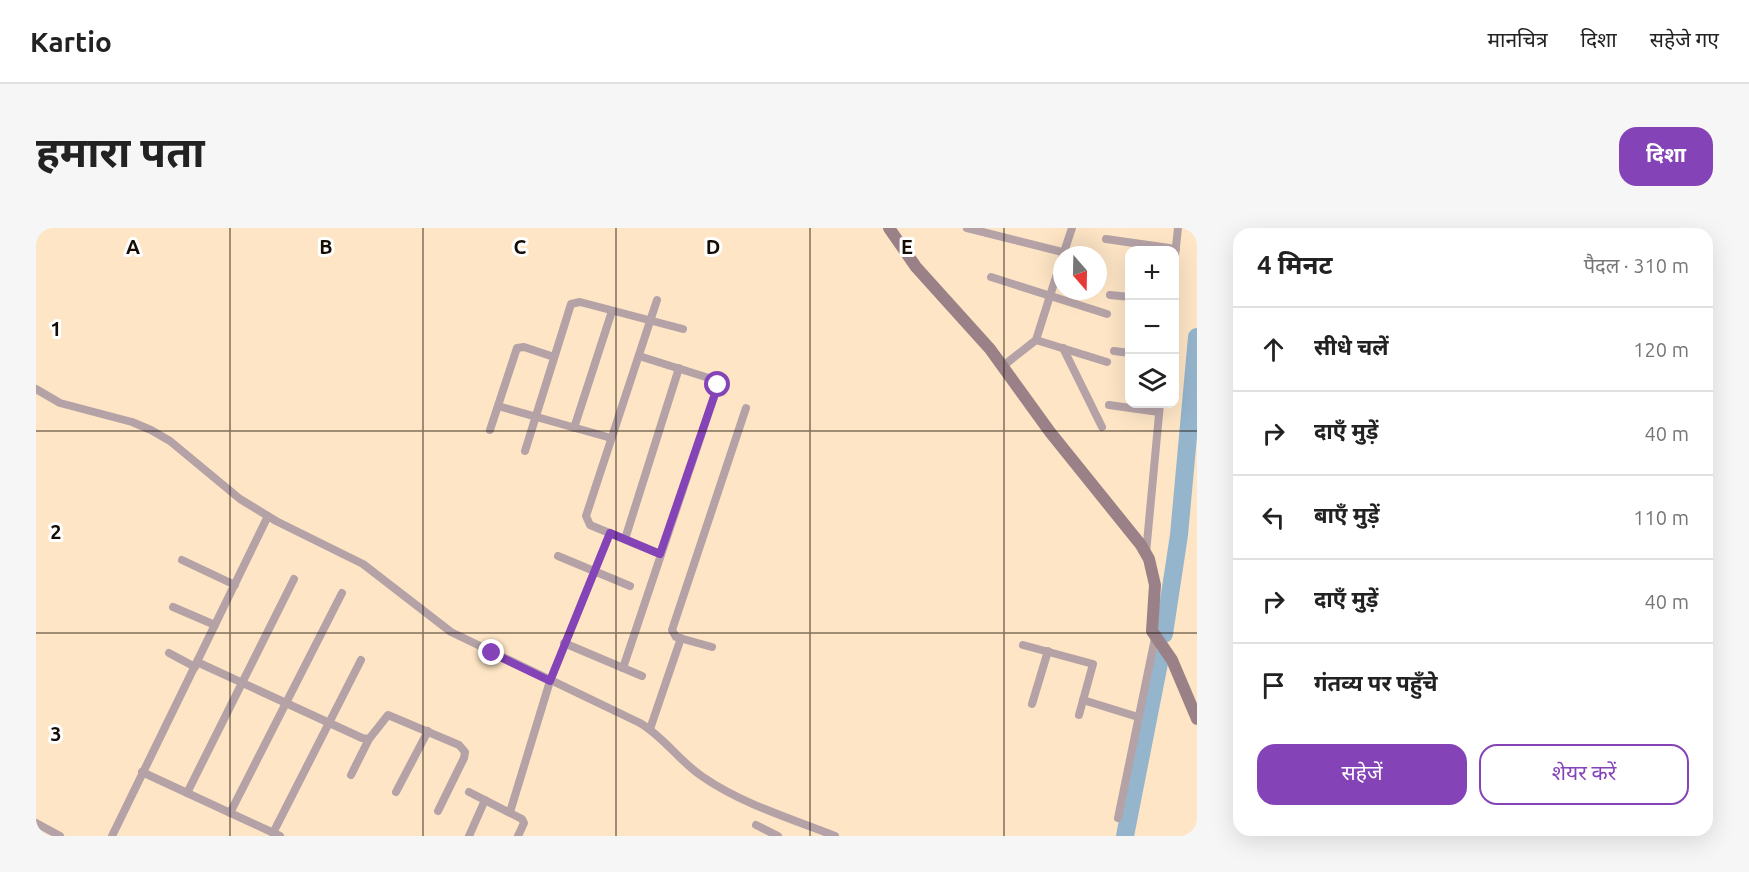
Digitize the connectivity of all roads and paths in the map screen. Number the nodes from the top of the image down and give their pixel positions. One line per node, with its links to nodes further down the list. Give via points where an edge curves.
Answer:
1 (889, 228): 27 (street, via 916,267)
2 (967, 228): 9 (street)
3 (1072, 228): 6 (street)
4 (1178, 228): 8 (street)
5 (1106, 239): 7 (street)
6 (1066, 246)
7 (1155, 246)
8 (1176, 246)
9 (1053, 252)
10 (991, 277): 14 (street)
11 (1053, 288): 14 (street)
12 (1110, 295): 13 (street)
13 (1125, 296)
14 (1050, 298): 17 (street); 20 (street)
15 (657, 300): 18 (street)
16 (612, 310): 18 (street); 25 (street, via 580,302 572,304); 37 (street)
17 (1107, 314)
18 (651, 321): 19 (street); 24 (street)
19 (683, 329)
20 (1036, 340): 21 (street); 27 (street)
21 (1063, 348): 26 (street); 36 (street)
22 (1114, 351): 23 (street)
23 (1125, 352)
24 (639, 356): 28 (street); 39 (street)
25 (554, 357): 31 (street, via 517,348); 35 (street)
26 (1107, 362)
27 (1003, 366): 44 (street)
28 (679, 369): 43 (street); 45 (street, via 712,379 718,385)
29 (36, 389): 41 (street, via 60,403 151,430)
30 (1109, 405): 32 (street)
31 (498, 406): 35 (street); 38 (street)
32 (1125, 406)
33 (746, 408): 55 (street, via 673,623 673,634)
34 (1160, 408): 44 (street)
35 (536, 417): 37 (street); 40 (street)
36 (1102, 427)
37 (574, 428): 39 (street)
38 (489, 430)
39 (611, 438): 42 (street, via 586,516 590,525)
40 (525, 451)
41 (268, 516): 50 (street); 66 (street, via 363,564 451,632)
42 (610, 533): 43 (street); 48 (street)
43 (625, 539): 45 (street)
44 (1146, 553): 56 (street, via 1155,585 1150,620)
45 (660, 554): 64 (street)
46 (558, 556): 48 (street)
47 (182, 560): 50 (street)
48 (594, 571): 51 (street); 57 (street)
49 (294, 579): 67 (street)
50 (235, 585): 54 (street)
51 (630, 586)
52 (342, 593): 69 (street)
53 (173, 607): 54 (street)
54 (215, 626): 63 (street)
55 (681, 638): 59 (street); 75 (street)
56 (1155, 638): 72 (street); 73 (street, via 1172,660)
57 (564, 643): 64 (street); 66 (street)
58 (1023, 645): 60 (street)
59 (712, 647)
60 (1048, 651): 68 (street, via 1093,664); 70 (street)
61 (169, 653): 63 (street)
62 (361, 660): 74 (street)
63 (196, 664): 67 (street); 78 (street)
64 (623, 668): 65 (street)
65 (642, 676)
66 (550, 681): 75 (street); 85 (street)
67 (242, 682): 69 (street); 82 (street)
68 (1083, 700): 71 (street); 72 (street)
69 (286, 703): 74 (street); 86 (street)
70 (1032, 704)
71 (1079, 715)
72 (1138, 717): 87 (street)
73 (1197, 719)
74 (329, 723): 77 (street); 91 (street)
75 (650, 729): 90 (street, via 696,772 719,787)
76 (428, 731): 77 (street, via 388,715); 80 (street); 84 (street, via 459,745 465,752)
77 (369, 739): 79 (street)
78 (142, 772): 82 (street); 93 (street)
79 (351, 775)
80 (396, 792)
81 (469, 792): 83 (street)
82 (187, 793): 86 (street)
83 (485, 800): 85 (street); 94 (street)
84 (438, 811)
85 (510, 812): 95 (street, via 524,823)
86 (230, 813): 91 (street)
87 (1118, 818)
88 (36, 823): 92 (street)
89 (756, 825): 96 (street)
90 (813, 832): 97 (street)
91 (277, 834)
92 (60, 836)
93 (112, 836)
94 (468, 836)
95 (518, 836)
96 (778, 836)
97 (835, 836)

